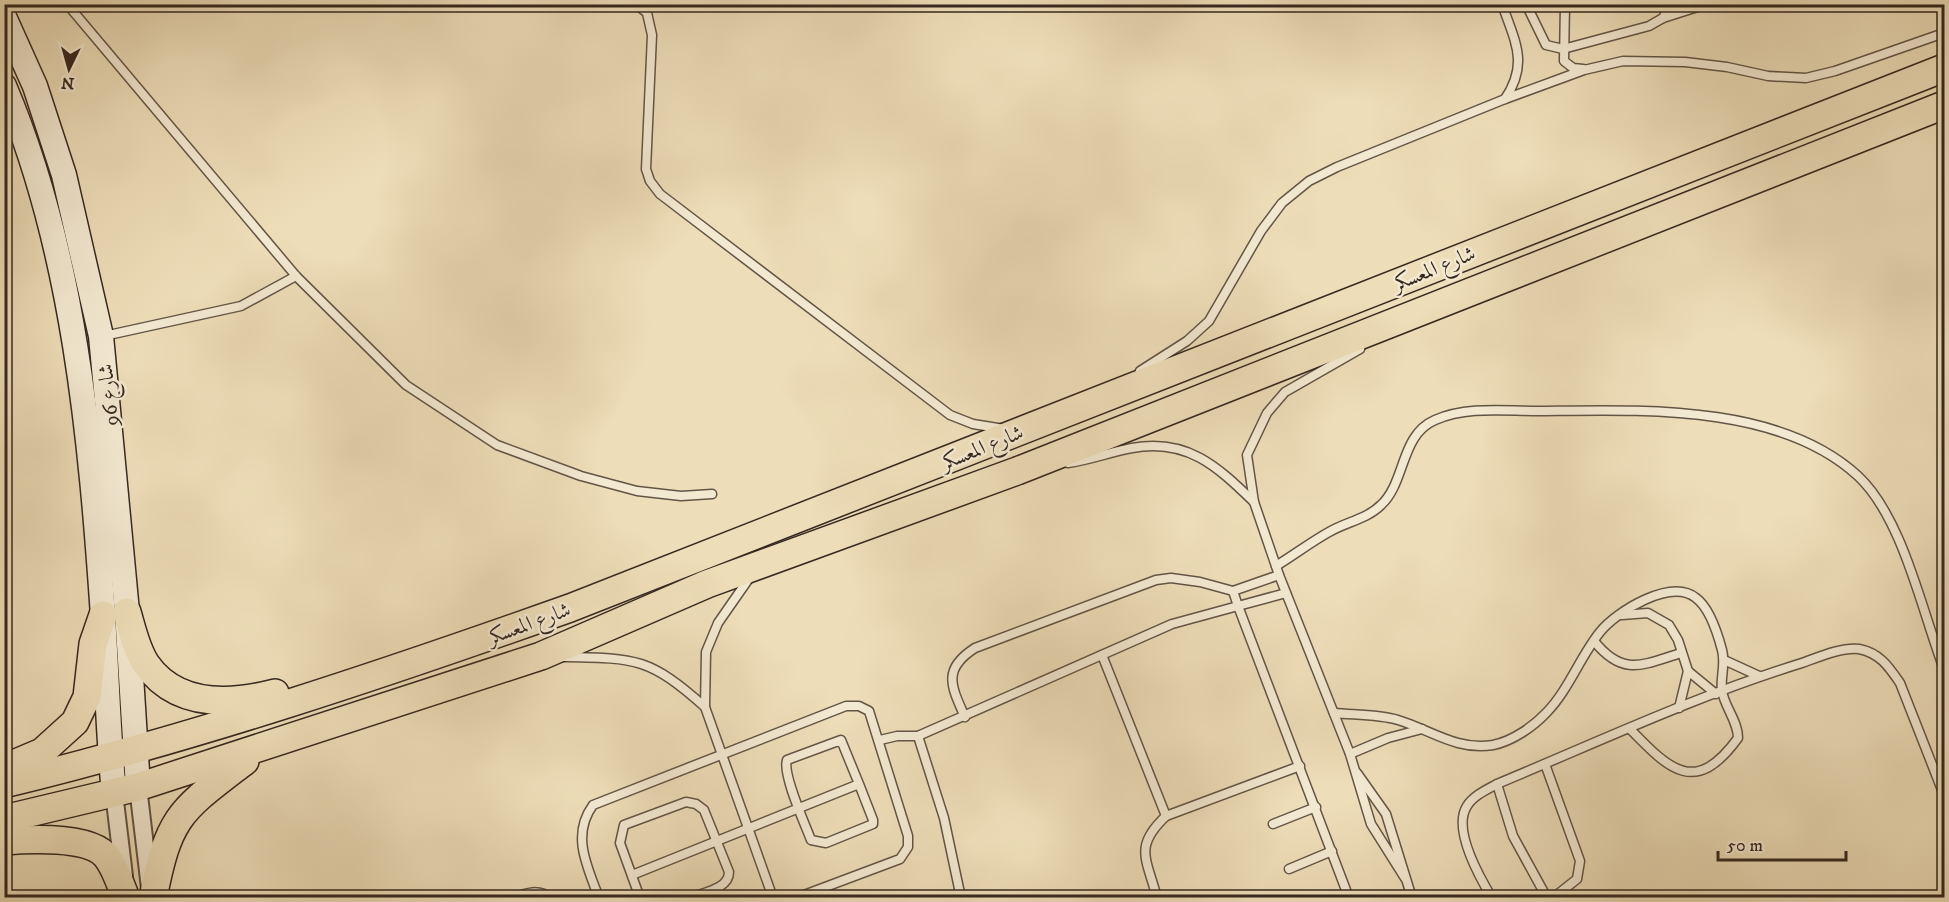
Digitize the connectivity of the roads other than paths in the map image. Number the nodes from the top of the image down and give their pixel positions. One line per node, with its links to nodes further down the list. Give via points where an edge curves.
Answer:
1 (68, 4): 17 (lane)
2 (636, 4): 23 (lane, via 647,13 652,35 646,169 660,194 950,415 973,424)
3 (1502, 4): 15 (lane, via 1519,59 1519,72)
4 (1526, 4): 11 (lane, via 1545,45)
5 (1565, 4): 11 (lane)
6 (1670, 4): 9 (lane)
7 (1707, 4): 9 (lane)
8 (4, 17): 19 (street, شارع 96, via 35,86 64,175)
9 (1663, 18): 11 (lane, via 1649,26)
10 (1944, 33): 13 (lane, via 1806,78 1651,60 1623,61)
11 (1563, 49): 13 (lane, via 1564,61)
12 (1944, 68): 22 (main road, شارع المعسكر)
13 (1584, 70): 15 (lane)
14 (4, 86): 32 (street, شارع 96, via 36,174 67,299)
15 (1505, 99): 22 (lane, via 1309,182 1282,203 1261,231 1199,333)
16 (1944, 105): 18 (main road, شارع المعسكر)
17 (296, 276): 19 (lane, via 241,306); 25 (lane, via 406,385 497,445 580,476 636,491 681,496)
18 (1465, 295): 20 (lane); 24 (main road, شارع المعسكر)
19 (101, 336): 32 (street, شارع 96)
20 (1385, 336)
21 (1365, 347): 26 (lane, via 1285,392 1267,413 1247,455)
22 (1068, 412): 23 (main road, شارع المعسكر)
23 (1020, 432): 42 (main road, شارع المعسكر, via 570,608)
24 (1017, 471): 26 (lane, via 1158,446 1202,456); 27 (main road, شارع المعسكر)
25 (712, 494)
26 (1254, 502): 28 (lane)
27 (759, 564): 37 (main road, شارع المعسكر); 44 (lane, via 718,623 706,652)
28 (1277, 571): 29 (lane); 30 (lane); 39 (lane, via 1330,531 1381,506 1392,492 1417,432 1434,420 1470,411 1700,415 1768,429 1824,449 1859,477 1886,512)
29 (1233, 591): 31 (lane); 47 (lane, via 1200,582 1156,580 975,648 959,658 954,670 952,688)
30 (1286, 593): 31 (lane); 46 (lane)
31 (1238, 606): 36 (lane, via 1172,624); 57 (lane)
32 (115, 614): 42 (main road, via 163,684 193,698 236,700 319,681); 54 (street, شارع 96); 58 (main road, via 93,644 87,697 75,722 42,752)
33 (1622, 615): 34 (lane, via 1608,623); 35 (lane, via 1658,616 1669,625); 38 (lane, via 1633,605 1663,593 1689,593 1706,612)
34 (1594, 641): 35 (lane, via 1605,655 1632,667); 48 (lane, via 1547,712 1517,737 1494,745 1465,746)
35 (1681, 652): 40 (lane)
36 (1102, 655): 47 (lane); 67 (lane)
37 (542, 656): 44 (lane, via 635,660 661,671); 52 (main road, شارع المعسكر)
38 (1724, 660): 41 (lane); 43 (lane)
39 (1944, 669)
40 (1688, 671): 43 (lane); 45 (lane)
41 (1759, 676): 43 (lane); 64 (lane, via 1849,649 1876,654 1900,683)
42 (371, 679): 54 (main road, شارع المعسكر)
43 (1719, 693): 45 (lane); 49 (lane, via 1738,729 1738,738 1712,764 1696,773 1687,774 1668,764)
44 (705, 707): 55 (lane)
45 (1679, 708): 49 (lane)
46 (1334, 713): 48 (lane, via 1396,719); 53 (lane)
47 (965, 717): 50 (lane)
48 (1423, 729): 53 (lane)
49 (1630, 729): 56 (lane)
50 (918, 736): 51 (lane); 86 (lane, via 944,818)
51 (880, 740): 55 (lane, via 869,711 846,706); 85 (lane, via 908,847 900,860)
52 (262, 749): 63 (main road, شارع المعسكر); 78 (main road, via 198,796 181,814 162,853)
53 (1350, 753): 59 (lane)
54 (123, 754): 60 (main road, شارع المعسكر); 63 (street, شارع 96)
55 (724, 756): 70 (lane); 81 (lane, via 593,805 584,818 581,836)
56 (1545, 764): 62 (lane); 92 (lane, via 1580,861 1577,879)
57 (1300, 766): 66 (lane); 67 (lane)
58 (4, 768)
59 (1354, 770): 76 (lane, via 1371,824); 76 (lane, via 1386,814)
60 (4, 784)
61 (859, 784): 65 (lane); 65 (lane, via 873,820 870,827 818,844 811,840); 65 (lane, via 844,743 841,740 830,744 787,760 786,772)
62 (1497, 784): 90 (lane, via 1475,797 1466,807 1464,818 1469,853); 91 (lane, via 1513,836)
63 (126, 790): 68 (main road, شارع المعسكر); 77 (street); 78 (street)
64 (1944, 795)
65 (799, 806): 70 (lane)
66 (1316, 807): 69 (lane); 73 (lane)
67 (1166, 816): 87 (lane, via 1153,829 1144,849)
68 (4, 819)
69 (1273, 824)
70 (747, 828): 71 (lane); 84 (lane)
71 (716, 840): 75 (lane); 75 (lane, via 704,810 686,802 624,825 620,843); 83 (lane, via 729,879)
72 (4, 841): 77 (main road, via 62,841 105,854)
73 (1332, 851): 74 (lane); 88 (lane)
74 (1289, 869)
75 (632, 875): 82 (lane)
76 (1405, 878): 89 (lane)
77 (127, 897)
78 (152, 897)
79 (513, 897): 80 (lane, via 529,891)
80 (550, 897)
81 (598, 897)
82 (640, 897)
83 (690, 897)
84 (773, 897)
85 (796, 897)
86 (960, 897)
87 (1157, 897)
88 (1349, 897)
89 (1412, 897)
90 (1492, 897)
91 (1547, 897)
92 (1553, 897)

